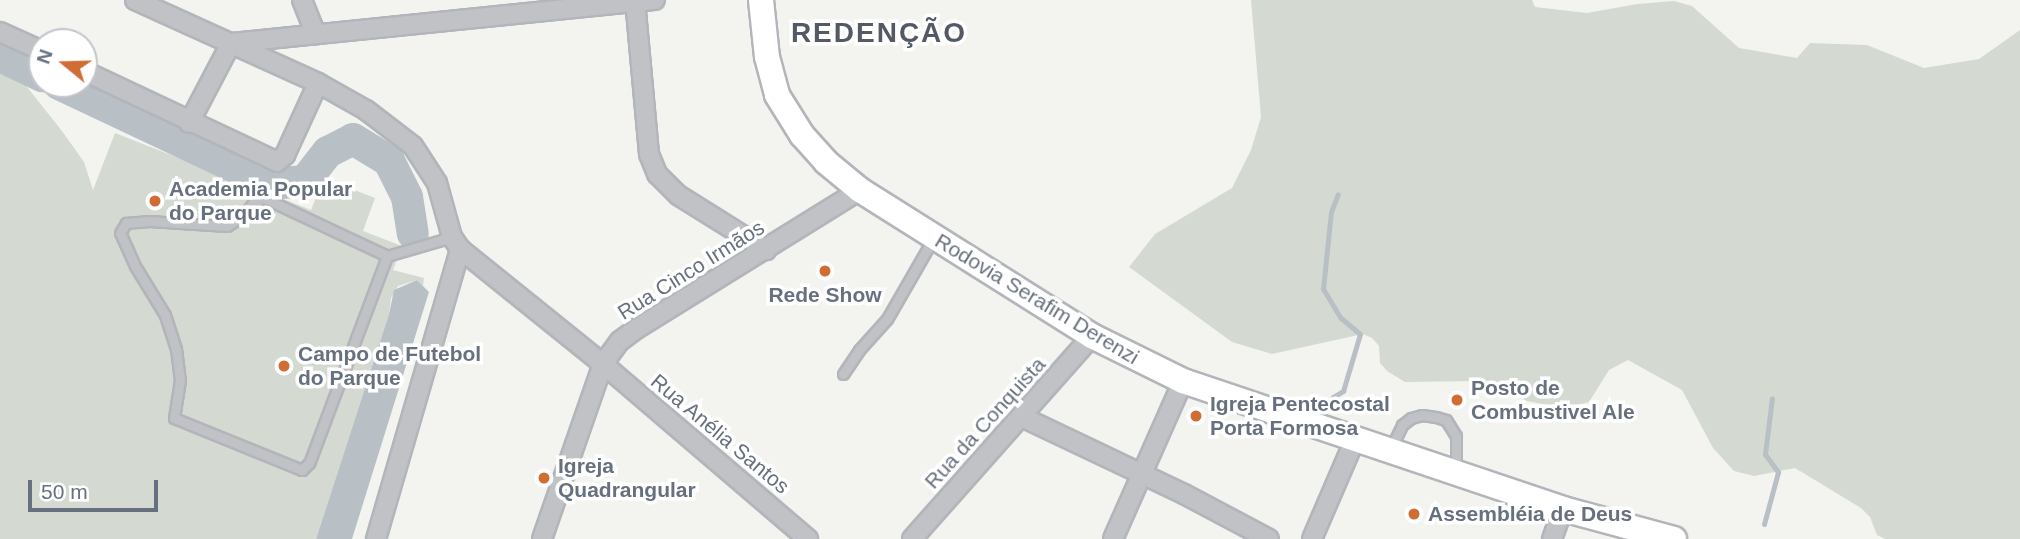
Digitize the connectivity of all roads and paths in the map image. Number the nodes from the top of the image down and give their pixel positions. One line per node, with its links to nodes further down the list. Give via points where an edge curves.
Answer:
1 (135, 0): 8 (street)
2 (302, 0): 7 (street)
3 (655, 0): 5 (street)
4 (761, 0): 14 (main road, Rodovia Serafim Derenzi, via 767,57 777,95 810,144)
5 (636, 1): 7 (street); 17 (street, via 649,153 657,174 678,195)
6 (0, 32): 9 (street)
7 (310, 35): 8 (street); 10 (street, via 290,45)
8 (231, 43): 10 (street); 13 (street)
9 (28, 45)
10 (285, 67): 12 (street)
11 (98, 78): 13 (street)
12 (318, 83): 13 (street, via 285,155 277,162); 16 (street, via 366,110 413,146 437,183)
13 (189, 123)
14 (860, 190): 15 (main road, Rodovia Serafim Derenzi); 17 (street, Rua Cinco Irmãos)
15 (934, 237): 19 (main road, Rodovia Serafim Derenzi); 21 (lane, via 887,318)
16 (456, 243): 18 (lane); 20 (street, Rua Anélia Santos); 29 (street)
17 (766, 250): 20 (street, Rua Cinco Irmãos, via 636,328)
18 (387, 256): 18 (lane, via 309,463 302,470 174,418 180,381 176,349 165,315 120,233 127,223 138,222 227,226 264,198)
19 (1092, 336): 22 (main road, Rodovia Serafim Derenzi); 23 (street, Rua da Conquista)
20 (603, 364): 30 (street, Rua Cinco Irmãos); 31 (street, Rua Anélia Santos)
21 (843, 374)
22 (1183, 381): 24 (main road, Rodovia Serafim Derenzi); 27 (street)
23 (1022, 417): 27 (street); 32 (street, Rua da Conquista)
24 (1355, 439): 25 (main road, Rodovia Serafim Derenzi); 35 (street)
25 (1390, 451): 26 (main road, Rodovia Serafim Derenzi); 26 (lane, via 1402,425 1411,418 1422,415 1446,420 1456,436)
26 (1456, 473): 28 (main road, Rodovia Serafim Derenzi)
27 (1143, 475): 33 (street); 34 (street)
28 (1563, 509): 36 (street); 37 (main road, Rodovia Serafim Derenzi)
29 (376, 539)
30 (542, 539)
31 (808, 539)
32 (912, 539)
33 (1113, 539)
34 (1269, 539)
35 (1312, 539)
36 (1552, 539)
37 (1674, 539)

